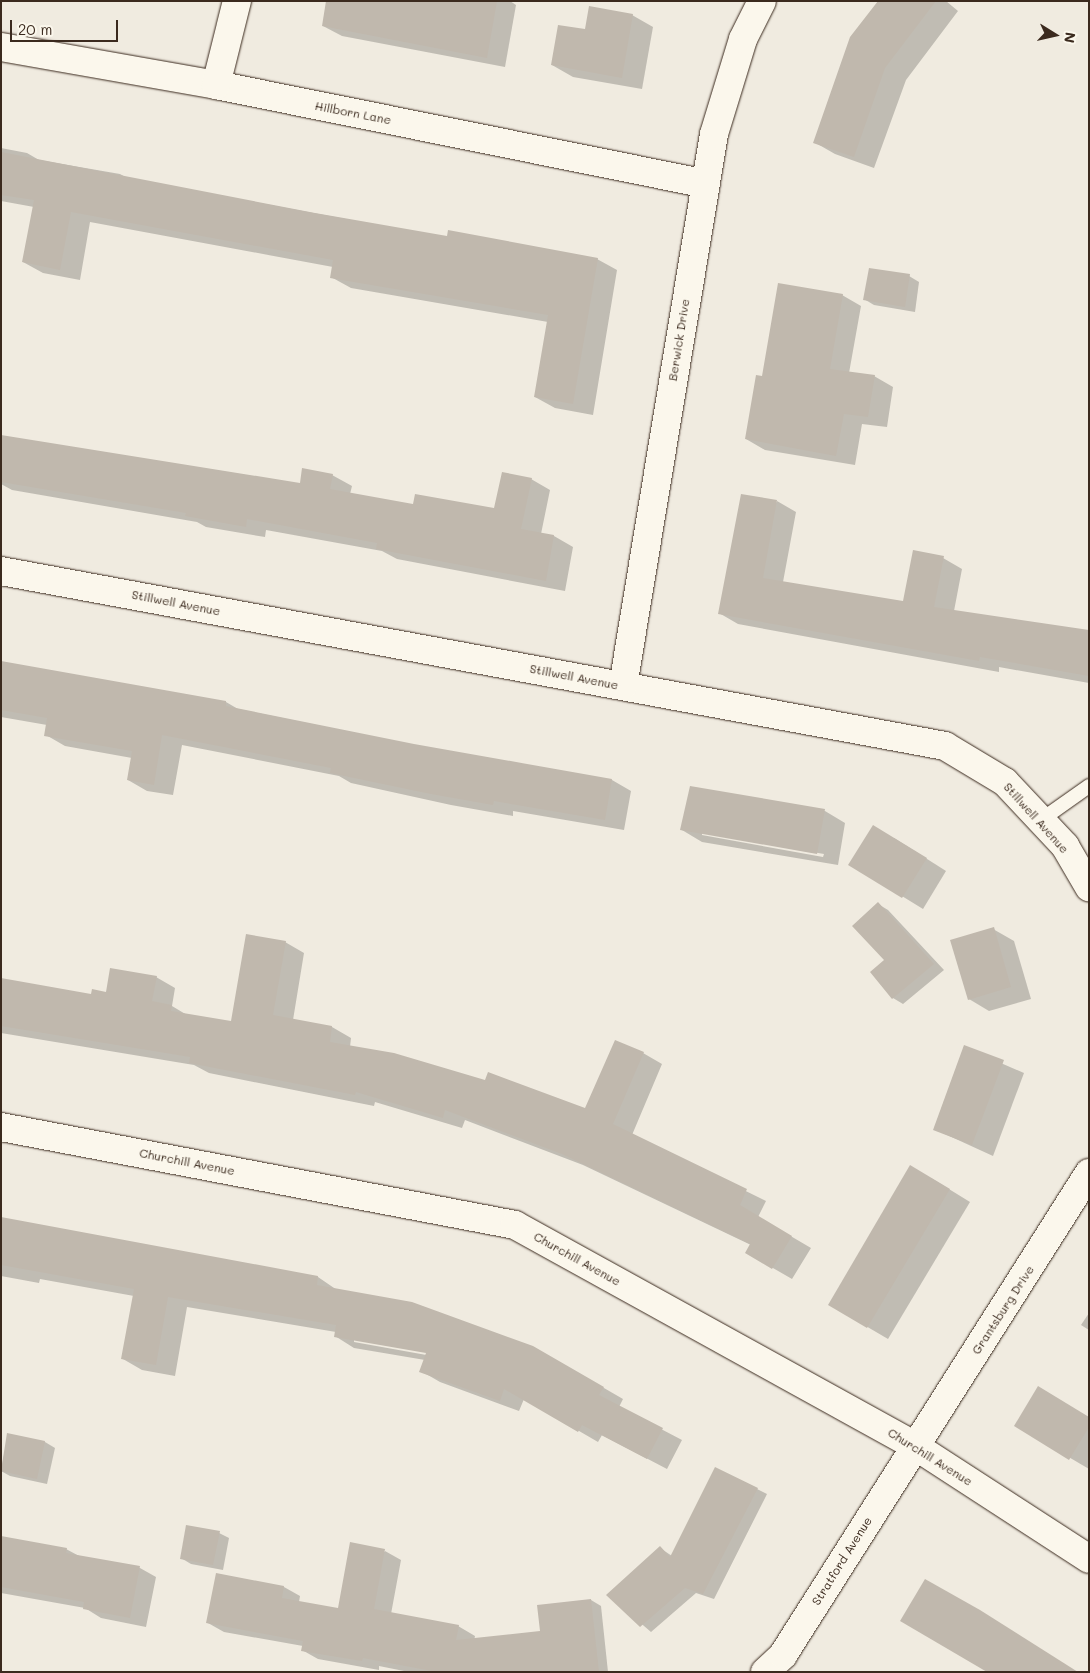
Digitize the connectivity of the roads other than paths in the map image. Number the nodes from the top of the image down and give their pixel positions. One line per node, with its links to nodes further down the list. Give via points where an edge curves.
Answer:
1 (237, 1): 4 (street)
2 (762, 1): 5 (street, Berwick Drive, via 743,38 727,82)
3 (1, 48): 4 (street, Hillborn Lane)
4 (216, 85): 5 (street, Hillborn Lane)
5 (704, 184): 7 (street, Berwick Drive)
6 (1, 571): 7 (street, Stillwell Avenue)
7 (623, 686): 9 (street, Stillwell Avenue, via 945,746 1006,782)
8 (1089, 786): 9 (lane)
9 (1041, 820): 10 (street, Stillwell Avenue, via 1065,846)
10 (1089, 887)
11 (1, 1127): 13 (street, Churchill Avenue, via 515,1225)
12 (1089, 1173): 13 (street, Grantsburg Drive)
13 (915, 1446): 14 (street, Churchill Avenue); 15 (street, Stratford Avenue, via 783,1655)
14 (1089, 1559)
15 (765, 1672)

